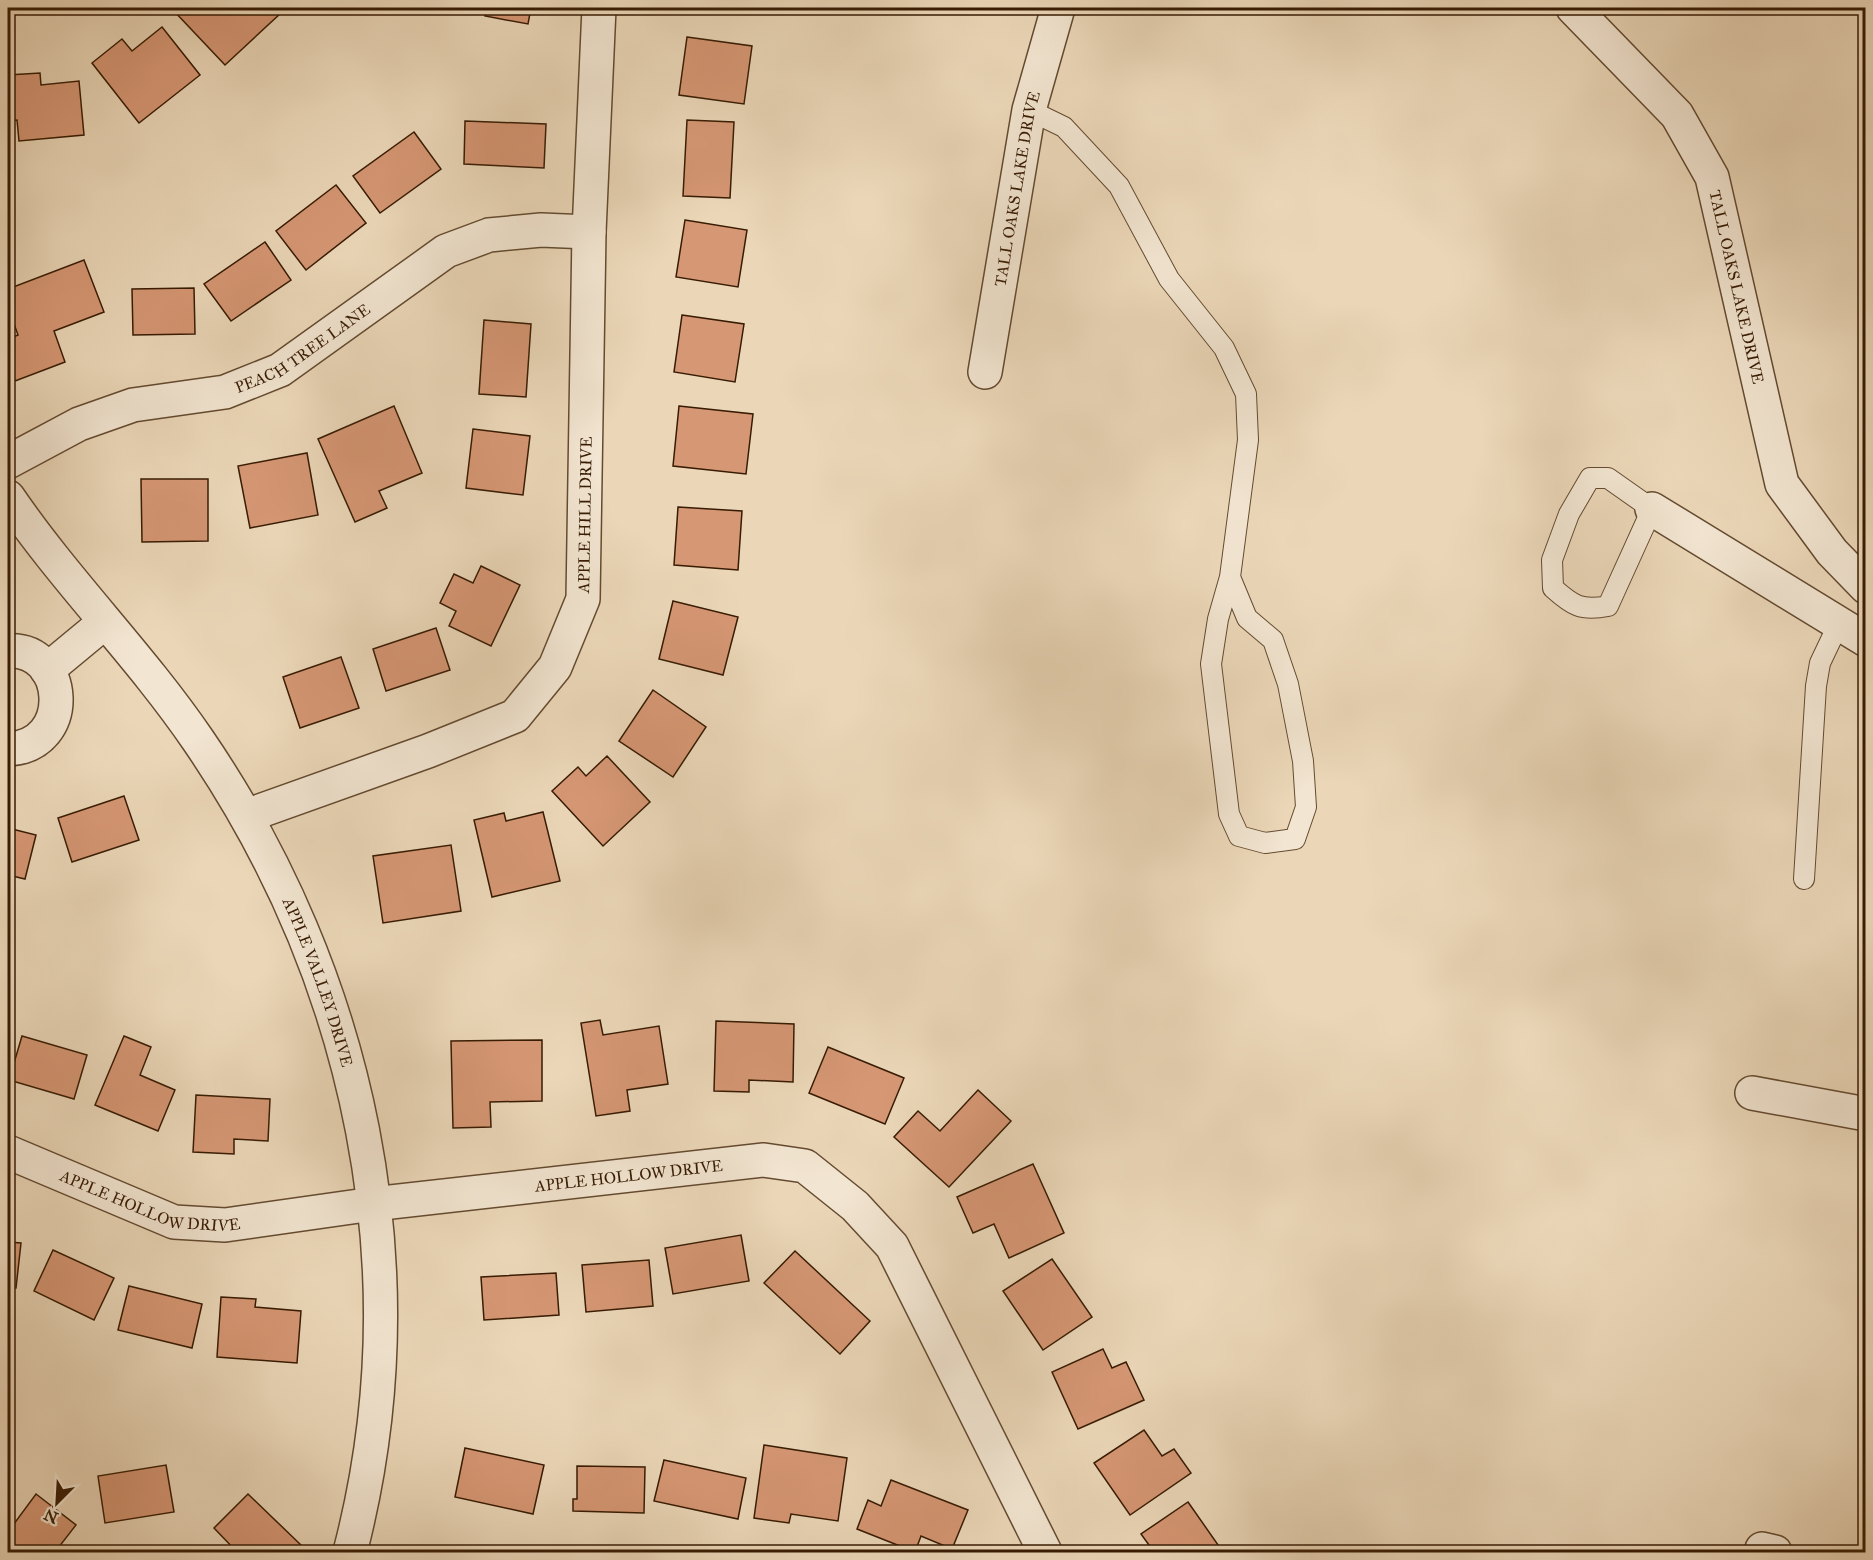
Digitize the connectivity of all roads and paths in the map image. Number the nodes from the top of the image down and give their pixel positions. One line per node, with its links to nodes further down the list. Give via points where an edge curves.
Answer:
1 (599, 8): 5 (street, APPLE HILL DRIVE)
2 (1058, 8): 4 (street, TALL OAKS LAKE DRIVE)
3 (1572, 8): 11 (street, TALL OAKS LAKE DRIVE, via 1677,115 1712,177 1782,484 1832,552)
4 (1029, 110): 6 (street, TALL OAKS LAKE DRIVE); 10 (lane, via 1064,128 1119,186 1169,279 1224,348 1246,394 1248,441)
5 (589, 232): 7 (street, PEACH TREE LANE, via 541,230 489,235 446,251 280,370 225,392 133,405 79,424); 17 (street, APPLE HILL DRIVE, via 583,599 555,667 515,716)
6 (985, 372)
7 (8, 462)
8 (8, 497): 12 (street, APPLE VALLEY DRIVE)
9 (1652, 509): 9 (lane, via 1608,606 1589,610 1570,604 1553,588 1552,560 1569,514 1590,478 1608,478); 13 (street)
10 (1230, 577): 10 (lane, via 1247,618 1273,640 1288,684 1303,761 1306,807 1295,839 1265,843 1239,836 1229,814 1211,664)
11 (1866, 587)
12 (105, 622): 15 (street); 17 (street, APPLE VALLEY DRIVE, via 188,725)
13 (1852, 632): 18 (lane, via 1820,663)
14 (8, 651): 15 (street, via 33,657)
15 (47, 670): 16 (street, via 56,687 57,707 51,725 38,740)
16 (8, 749)
17 (246, 816): 22 (street, APPLE VALLEY DRIVE, via 296,913 337,1022 360,1113)
18 (1804, 879)
19 (1752, 1093): 20 (street)
20 (1866, 1114)
21 (8, 1152): 22 (street, APPLE HOLLOW DRIVE, via 174,1222 225,1225)
22 (373, 1204): 23 (street, APPLE VALLEY DRIVE, via 380,1307 379,1360 369,1462); 24 (street, APPLE HOLLOW DRIVE, via 764,1160 805,1166 855,1206 892,1246)
23 (350, 1552)
24 (1045, 1552)

